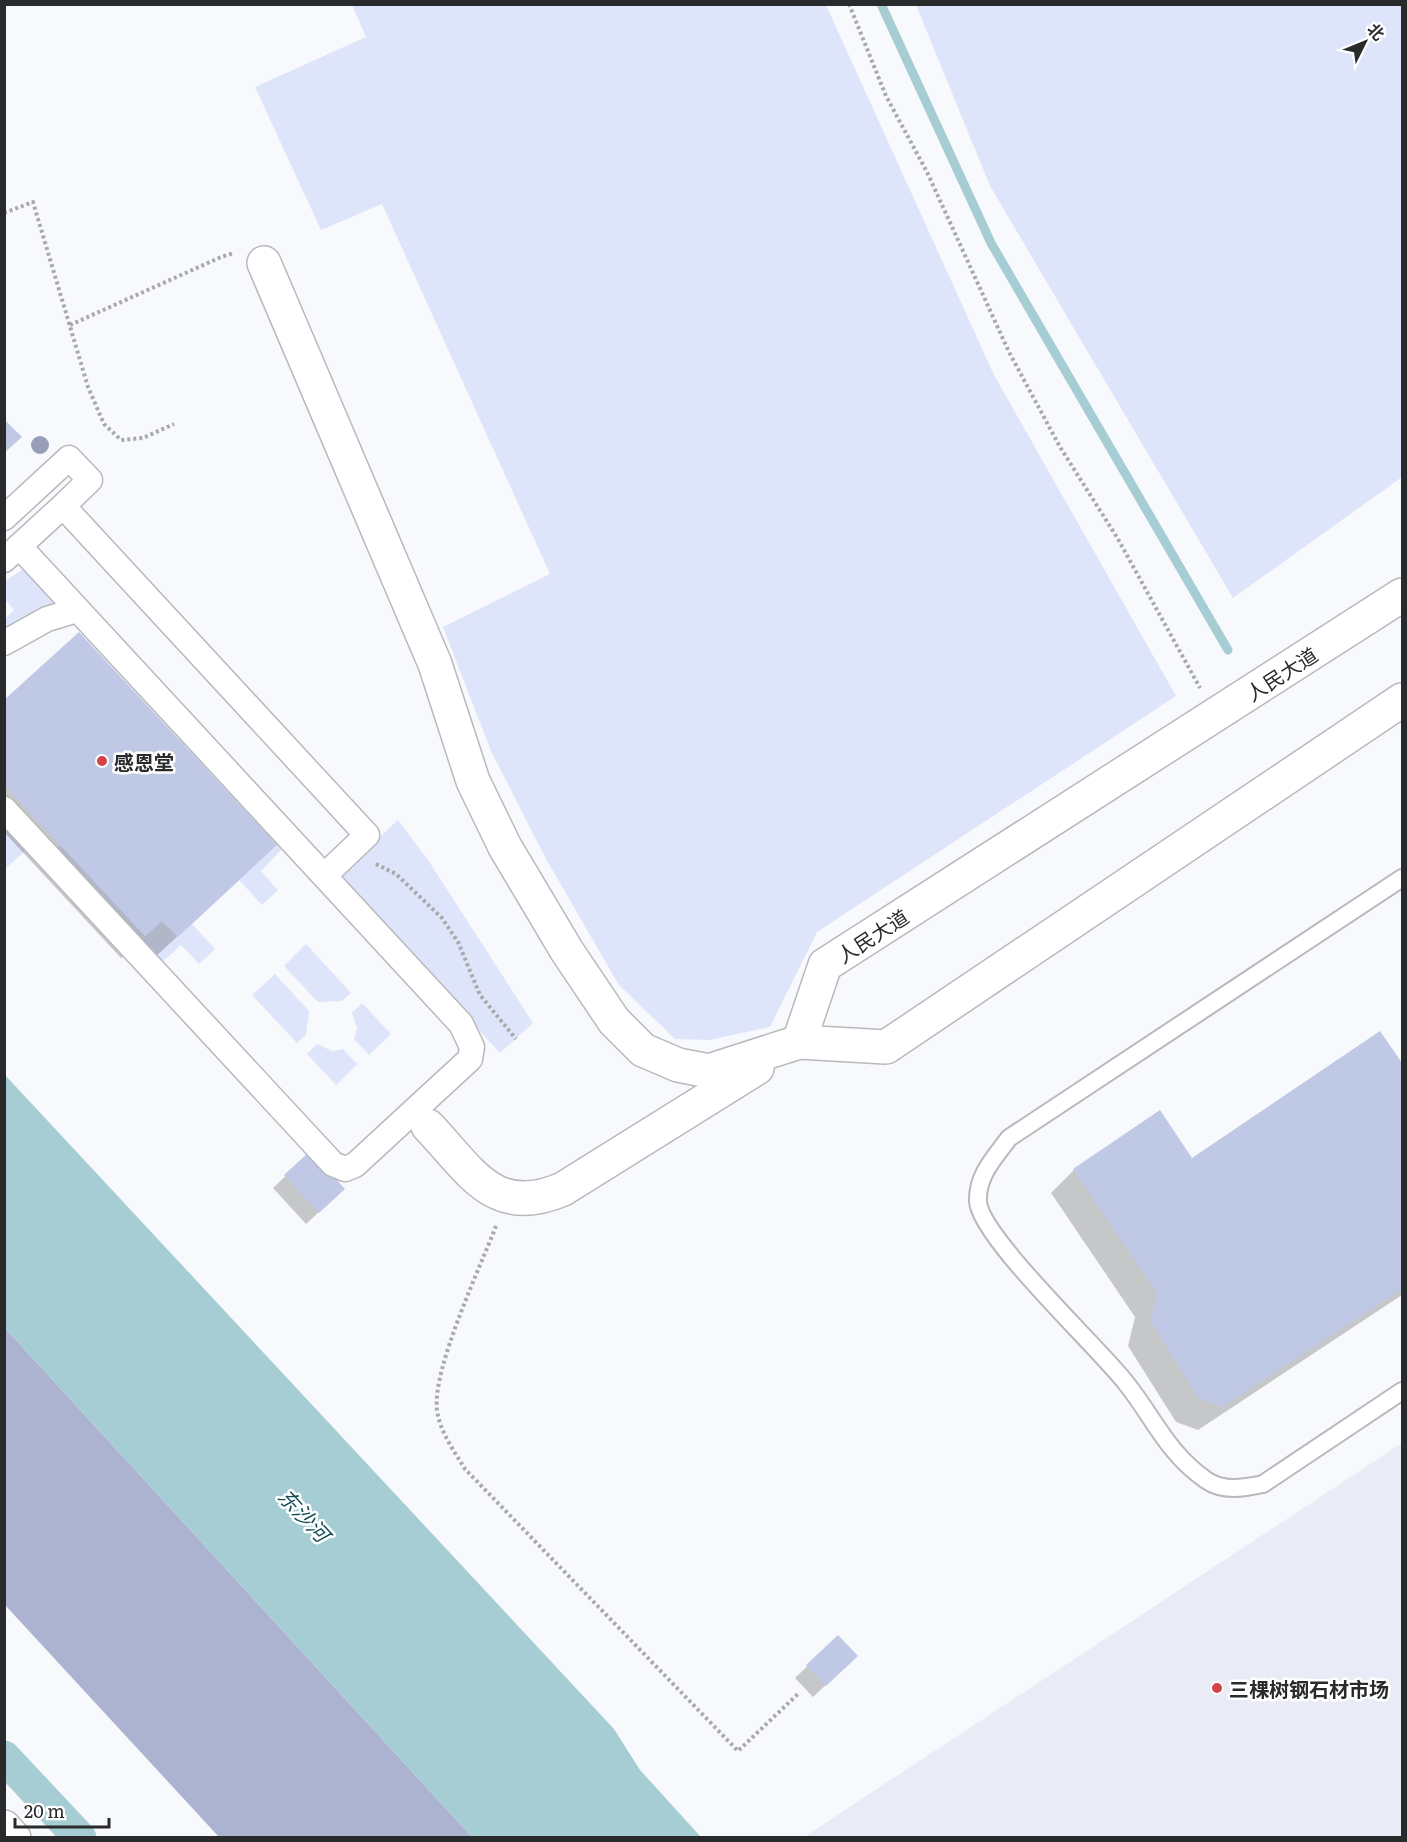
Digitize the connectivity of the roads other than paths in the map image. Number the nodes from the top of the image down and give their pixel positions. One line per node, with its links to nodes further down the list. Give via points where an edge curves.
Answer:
1 (264, 263): 12 (street, via 435,664 473,781 505,847 614,1021 643,1050 678,1065 709,1071)
2 (63, 506): 3 (street, via 90,480 69,458); 4 (street); 10 (street, via 367,835)
3 (4, 518)
4 (12, 553): 6 (street)
5 (1402, 595): 12 (street, 人民大道, via 825,965)
6 (77, 609): 7 (street, via 47,619); 10 (street)
7 (4, 643)
8 (1402, 700): 12 (street, via 886,1047)
9 (4, 809): 13 (street, via 333,1164 345,1169 355,1165)
10 (324, 876): 13 (street, via 468,1035 470,1059)
11 (1402, 878): 14 (lane, via 1010,1138 983,1172 978,1202 992,1234 1126,1383 1169,1447 1208,1482 1237,1490 1263,1484)
12 (799, 1042): 13 (street, via 563,1189 536,1198 496,1194)
13 (421, 1118)
14 (1402, 1390)
15 (4, 1827): 16 (street)
16 (14, 1838)

